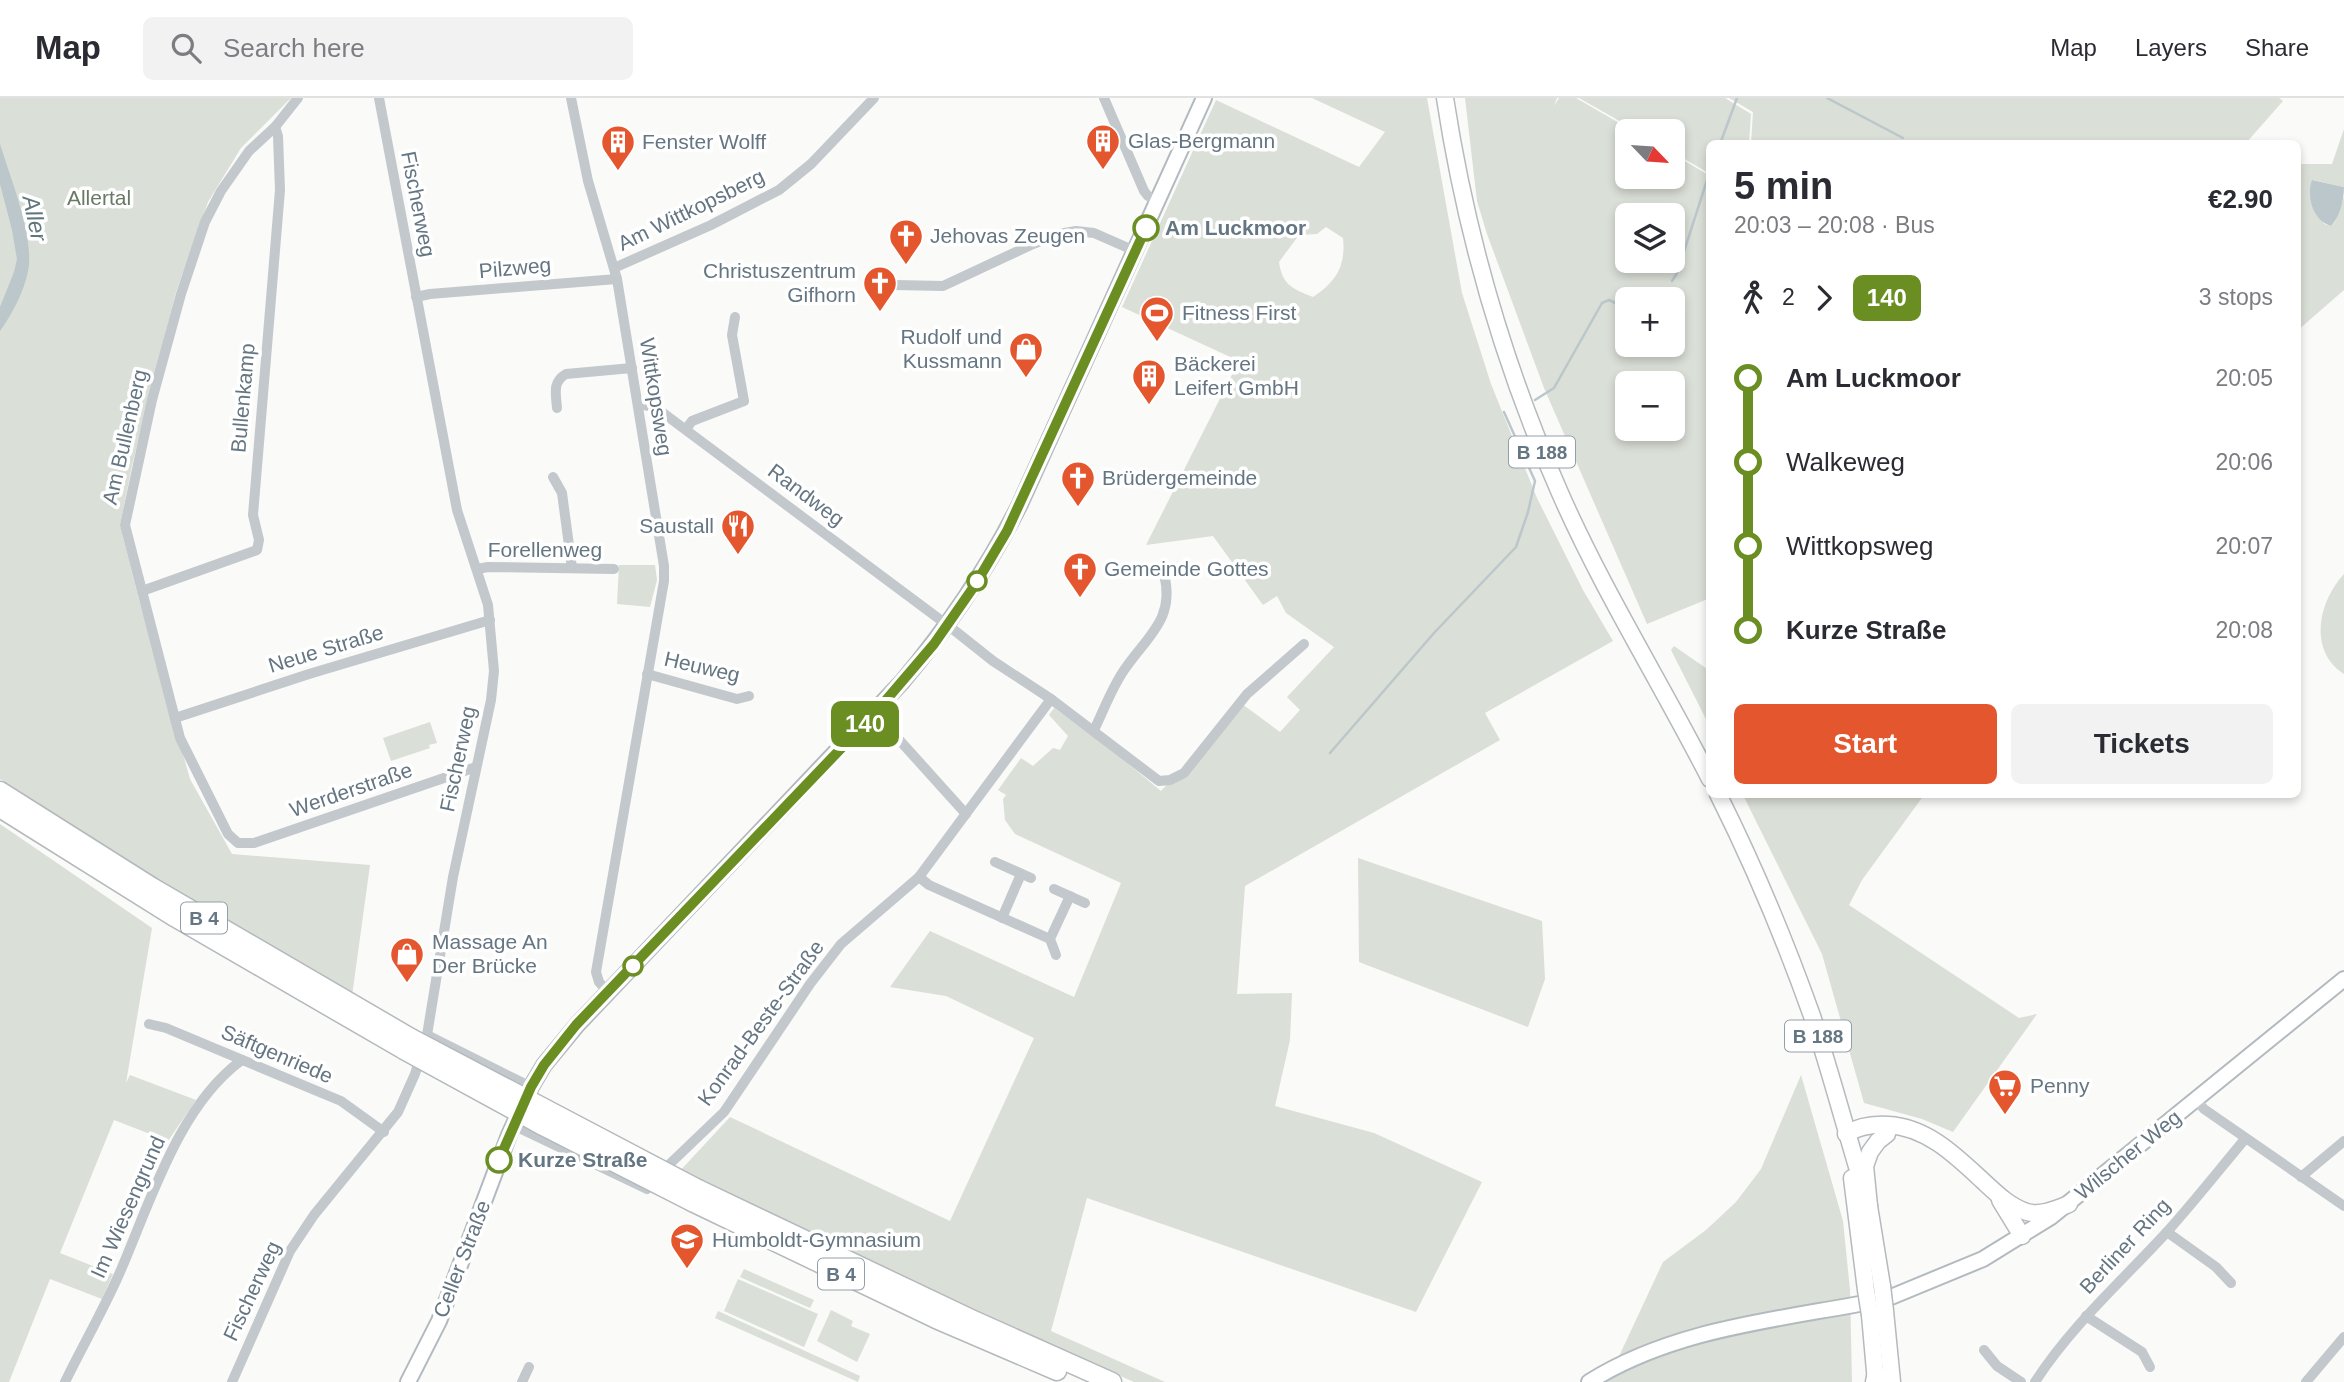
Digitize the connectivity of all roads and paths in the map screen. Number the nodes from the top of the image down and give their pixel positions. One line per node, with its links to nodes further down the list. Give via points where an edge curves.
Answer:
1 (298, 98): 8 (street, Am Bullenberg)
2 (379, 98): 14 (street, Fischerweg)
3 (571, 98): 11 (street, Wittkopsweg, via 588,181)
4 (874, 98): 11 (street, Am Wittkopsberg, via 811,164 779,190)
5 (1104, 98): 9 (street)
6 (1203, 98): 9 (street, Celler Straße)
7 (1445, 98): 36 (main road, B 188, via 1475,251 1532,427 1590,556)
8 (275, 127): 25 (street, Am Bullenberg, via 249,152 221,191 205,222 181,294 125,525); 25 (street, Bullenkamp, via 280,190 253,515 257,550)
9 (1150, 196): 10 (street, Celler Straße)
10 (1135, 251): 13 (street, via 1094,233 1076,231 1033,244 943,285); 27 (street, Celler Straße, via 1011,522)
11 (614, 268): 12 (street, Wittkopsweg)
12 (617, 279): 14 (street, Pilzweg); 16 (street, Wittkopsweg)
13 (895, 285)
14 (416, 297): 22 (street, Fischerweg, via 457,510)
15 (735, 317): 19 (street, via 732,335 744,401 692,421)
16 (632, 368): 17 (street, Wittkopsweg); 18 (street, via 566,374 555,385)
17 (638, 404): 19 (street, Randweg, via 655,407); 29 (street, Wittkopsweg, via 664,566)
18 (557, 408)
19 (686, 429): 27 (street, Randweg)
20 (554, 477): 21 (street, via 562,493)
21 (572, 568): 22 (street, Forellenweg); 23 (street, Forellenweg)
22 (477, 569): 26 (street, Fischerweg)
23 (614, 569)
24 (1164, 574): 34 (street, via 1169,591 1162,621 1126,666)
25 (142, 591): 33 (street, Am Bullenberg)
26 (490, 620): 33 (street, Neue Straße); 35 (street, Fischerweg, via 494,671)
27 (947, 625): 31 (street, Randweg); 32 (street, Celler Straße)
28 (1304, 644): 34 (street, Randweg, via 1248,694 1184,773 1170,780 1159,781)
29 (647, 674): 30 (street, Heuweg, via 737,699); 51 (street, Wittkopsweg, via 596,972)
30 (749, 696)
31 (1051, 699): 34 (street, Randweg); 40 (street, Konrad-Beste-Straße)
32 (875, 713): 40 (street); 51 (street, Celler Straße)
33 (175, 718): 41 (street, Am Bullenberg, via 188,756)
34 (1094, 730)
35 (476, 767): 41 (street, Werderstraße, via 254,843); 53 (street, Fischerweg)
36 (1706, 772)
37 (0, 791): 53 (highway, B 4, via 163,894)
38 (1720, 798): 56 (main road, B 188, via 1777,924)
39 (0, 808): 53 (highway, B 4, via 176,918)
40 (966, 814): 43 (street, Konrad-Beste-Straße)
41 (237, 843)
42 (995, 862): 47 (street, via 1026,876)
43 (919, 877): 47 (street); 58 (street, Konrad-Beste-Straße, via 841,944 724,1112 648,1189)
44 (1055, 889): 45 (street)
45 (1070, 896): 46 (street); 48 (street)
46 (1085, 902)
47 (1002, 918): 48 (street)
48 (1050, 939): 49 (street)
49 (1056, 956)
50 (2344, 979): 57 (street, Wilscher Weg)
51 (608, 992): 55 (street, Celler Straße, via 559,1046)
52 (149, 1024): 54 (street, Säftgenriede)
53 (414, 1041): 55 (street); 60 (street, Fischerweg, via 415,1074); 75 (highway, B 4, bridge, via 531,1119)
54 (242, 1060): 60 (street, Säftgenriede, via 341,1101); 81 (street, Im Wiesengrund, via 211,1089 173,1149 119,1274)
55 (531, 1087): 58 (street, Celler Straße)
56 (1836, 1096): 59 (main road, via 1859,1117); 61 (main road, B 188)
57 (2196, 1100): 62 (street); 66 (street, Wilscher Weg)
58 (513, 1125): 83 (street, Celler Straße, via 439,1321)
59 (1883, 1129): 61 (main road, via 1860,1128); 65 (main road, via 1902,1126 1923,1134); 67 (main road, via 1865,1166)
60 (384, 1132): 82 (street, Fischerweg, via 290,1251)
61 (1846, 1134): 67 (main road, B 188); 73 (main road, B 188)
62 (2245, 1139): 64 (street); 70 (street, Berliner Ring)
63 (2344, 1141): 64 (street)
64 (2301, 1177): 69 (street)
65 (1997, 1195): 68 (main road); 71 (main road)
66 (2069, 1203): 68 (main road, via 2039,1213); 71 (street, Wilscher Weg)
67 (1869, 1206): 73 (main road, B 188)
68 (2014, 1206): 71 (main road, via 2024,1216)
69 (2344, 1206)
70 (2166, 1232): 72 (street); 74 (street, Berliner Ring)
71 (2027, 1233): 73 (street, Wilscher Weg, via 1958,1270)
72 (2231, 1283)
73 (1876, 1300): 80 (main road, B 188); 87 (street, Wilscher Weg, via 1685,1339 1641,1354)
74 (2086, 1316): 79 (street, via 2142,1352); 89 (street, Berliner Ring)
75 (959, 1322): 85 (highway, B 4); 86 (highway, B 4)
76 (2344, 1337): 90 (street)
77 (1984, 1350): 88 (street, via 1997,1366)
78 (529, 1367): 84 (street)
79 (2150, 1367)
80 (1880, 1381)
81 (65, 1382)
82 (232, 1382)
83 (408, 1382)
84 (522, 1382)
85 (1083, 1382)
86 (1112, 1382)
87 (1589, 1382)
88 (2021, 1382)
89 (2035, 1382)
90 (2306, 1382)

